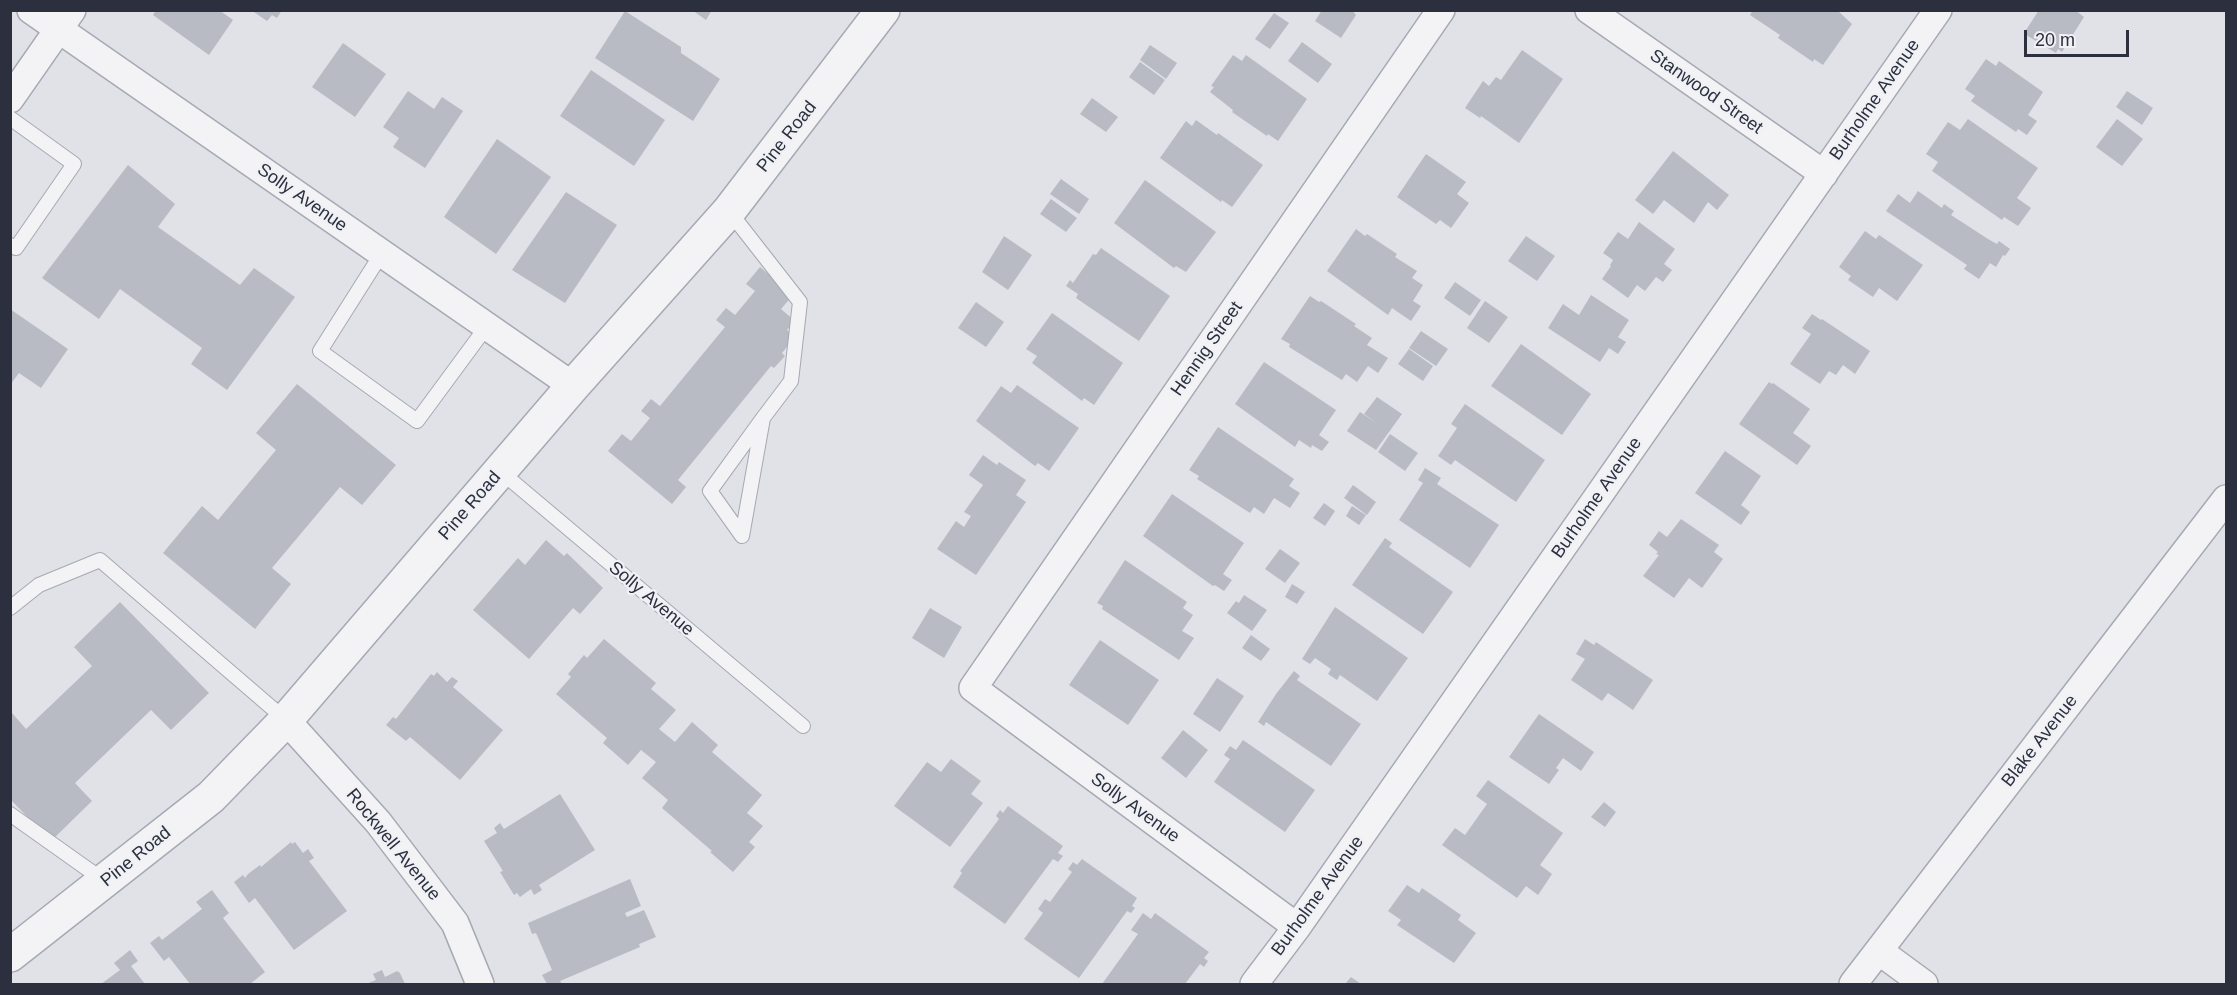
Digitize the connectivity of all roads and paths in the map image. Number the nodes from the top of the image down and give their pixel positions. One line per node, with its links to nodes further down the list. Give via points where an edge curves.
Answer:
1 (32, 10): 6 (street, Solly Avenue)
2 (883, 10): 10 (street, Pine Road)
3 (1441, 10): 19 (street, Hennig Street)
4 (1589, 10): 9 (street, Stanwood Street)
5 (1938, 10): 9 (street, Burholme Avenue)
6 (66, 20): 7 (street); 12 (street, Solly Avenue)
7 (10, 99)
8 (10, 118): 11 (lane, via 74,164 16,248)
9 (1824, 174): 24 (street, Burholme Avenue)
10 (729, 212): 14 (street, Pine Road); 15 (lane, via 800,302 791,381)
11 (10, 245)
12 (382, 253): 13 (street, Solly Avenue); 13 (lane, via 320,351 417,422)
13 (487, 326): 14 (street, Solly Avenue)
14 (573, 386): 16 (street, Pine Road)
15 (763, 418): 15 (lane, via 710,491 742,536 751,489)
16 (500, 471): 20 (street, Pine Road); 21 (lane, Solly Avenue)
17 (2226, 499): 25 (street, Blake Avenue)
18 (10, 608): 20 (lane, via 39,585 100,560)
19 (973, 688): 24 (street, Solly Avenue)
20 (286, 720): 23 (street, Pine Road, via 211,797); 27 (street, Rockwell Avenue, via 378,822 455,923)
21 (803, 726)
22 (10, 814): 23 (lane)
23 (105, 882): 26 (street, Pine Road)
24 (1297, 927): 28 (street, Burholme Avenue)
25 (1879, 951): 29 (street, Blake Avenue); 30 (street)
26 (10, 955)
27 (480, 984)
28 (1254, 984)
29 (1853, 984)
30 (1924, 984)

